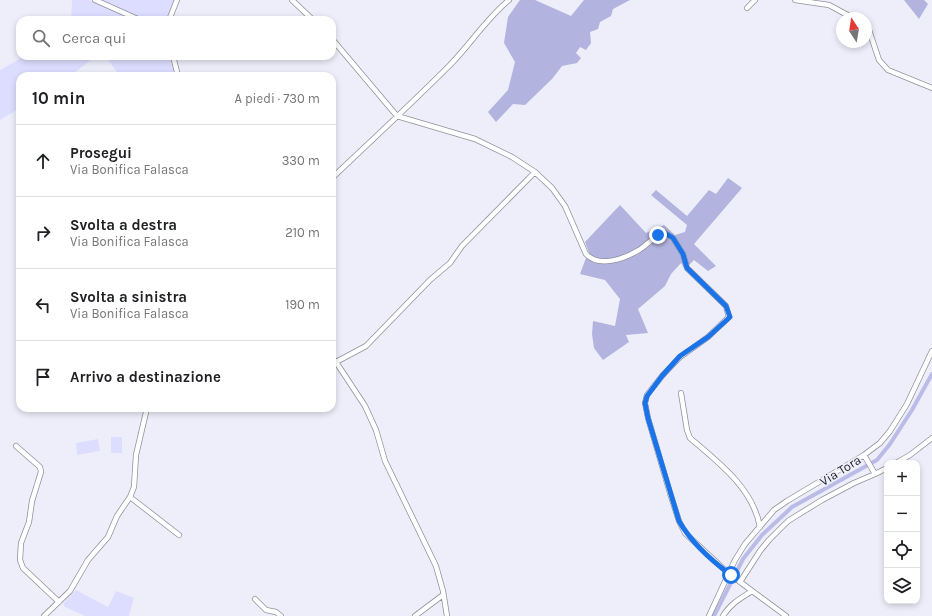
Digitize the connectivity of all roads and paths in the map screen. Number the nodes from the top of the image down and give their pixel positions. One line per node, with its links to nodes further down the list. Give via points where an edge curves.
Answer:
1 (95, 0): 9 (street)
2 (177, 0): 10 (street)
3 (292, 0): 11 (street)
4 (509, 0): 17 (street, via 494,13 449,66)
5 (755, 0): 7 (street)
6 (795, 0): 8 (street, via 829,5)
7 (747, 8)
8 (842, 12)
9 (131, 16)
10 (171, 16)
11 (309, 16)
12 (872, 39): 16 (street, via 879,60 888,70)
13 (336, 44): 17 (street)
14 (174, 60): 15 (street)
15 (177, 72)
16 (932, 88)
17 (397, 116): 18 (street, via 475,139 512,157); 19 (street)
18 (535, 172): 21 (street, via 462,246 450,263 366,346); 34 (street, via 552,188 565,206 586,254 591,259 600,261 625,257 665,233 673,238 683,254 687,268 729,312 730,317 723,325 680,356 647,396 645,403 679,521 685,533)
19 (336, 174)
20 (932, 351): 27 (street, Via Tora, via 907,404 890,432)
21 (336, 359)
22 (336, 363): 37 (street, via 365,406 376,430 385,461 436,566)
23 (681, 393): 32 (street, via 690,438 738,483 756,510)
24 (146, 412): 31 (street, via 136,455 134,487)
25 (932, 438): 28 (street)
26 (16, 446): 39 (street, via 40,467 41,472 29,522 21,543 20,560 23,568)
27 (864, 456): 30 (street); 32 (street, Via Tora, via 787,501 774,510)
28 (901, 460)
29 (884, 469): 30 (street)
30 (874, 472): 35 (street, via 788,521 773,535)
31 (130, 497): 33 (street); 39 (street, via 117,516 108,537 88,560 74,585)
32 (760, 526): 34 (street, Via Tora, via 745,544)
33 (179, 535)
34 (730, 574): 35 (street); 44 (street, Via Tora)
35 (739, 581): 36 (street)
36 (752, 591): 45 (street, via 727,609); 46 (street)
37 (443, 595): 42 (street); 43 (street)
38 (255, 599): 41 (street, via 266,610)
39 (59, 602): 40 (street)
40 (44, 616)
41 (281, 616)
42 (415, 616)
43 (447, 616)
44 (709, 616)
45 (723, 616)
46 (786, 616)

